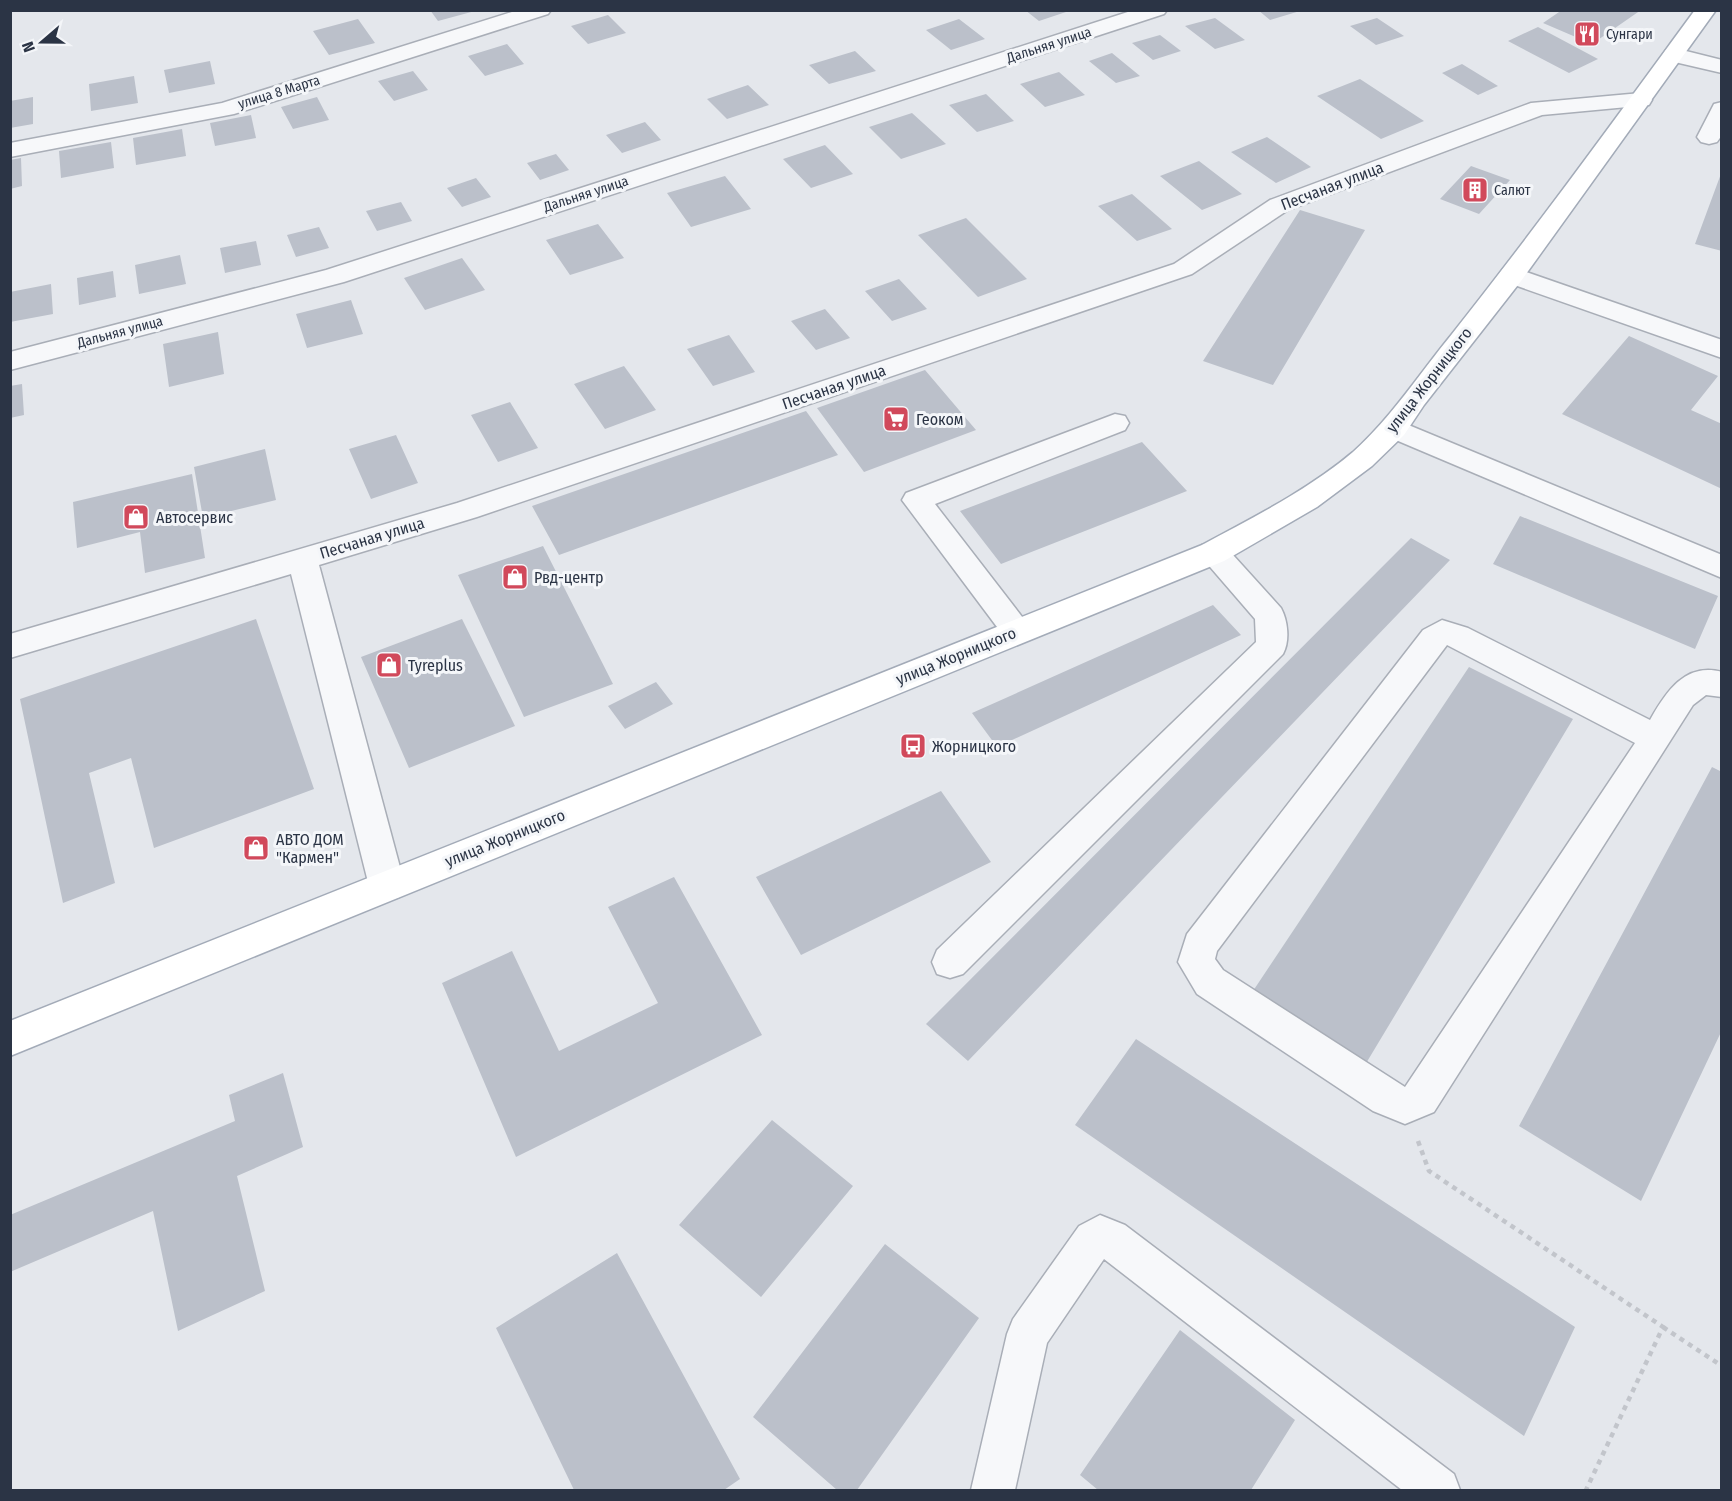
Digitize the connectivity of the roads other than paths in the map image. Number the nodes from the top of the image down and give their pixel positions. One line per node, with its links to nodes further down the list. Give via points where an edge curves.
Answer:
1 (541, 10): 9 (street, улица 8 Марта, via 226,109)
2 (1157, 10): 12 (street, Дальняя улица, via 335,276)
3 (1706, 10): 4 (main road, улица Жорницкого)
4 (1674, 55): 5 (street); 6 (main road, улица Жорницкого)
5 (1722, 66)
6 (1641, 100): 10 (main road, улица Жорницкого); 16 (street, Песчаная улица, via 1539,108 1280,205 1183,269 467,510)
7 (1722, 109): 8 (street)
8 (1709, 137)
9 (10, 150)
10 (1512, 274): 11 (street); 14 (main road, улица Жорницкого)
11 (1722, 350)
12 (10, 361)
13 (1115, 423): 18 (street, via 916,500)
14 (1394, 428): 15 (main road, улица Жорницкого, via 1362,459 1307,500); 17 (street)
15 (1213, 553): 18 (main road, улица Жорницкого); 23 (street, via 1270,616 1272,645)
16 (302, 559): 19 (street, Песчаная улица); 22 (street)
17 (1722, 567)
18 (1017, 631): 22 (main road, улица Жорницкого)
19 (10, 646)
20 (1722, 685): 21 (street, via 1697,682 1687,690)
21 (1656, 738): 21 (street, via 1419,1099 1405,1106 1377,1092 1210,982 1196,962 1200,945 1442,632 1457,636)
22 (387, 886): 24 (main road, улица Жорницкого)
23 (950, 962)
24 (10, 1039)
25 (993, 1491): 26 (street, via 1028,1334 1093,1240 1100,1236 1111,1239)
26 (1438, 1491)

